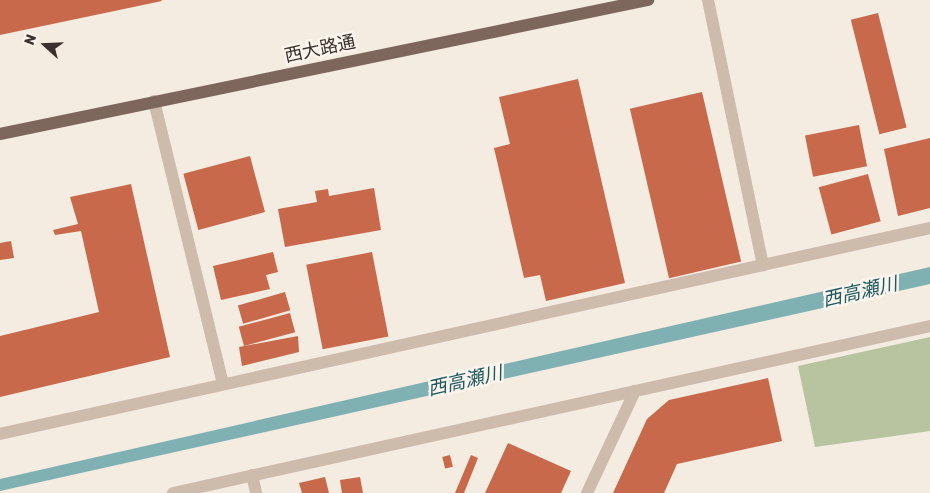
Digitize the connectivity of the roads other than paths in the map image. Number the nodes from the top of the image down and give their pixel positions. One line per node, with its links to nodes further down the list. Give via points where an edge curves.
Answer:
1 (648, 0): 3 (main road, 西大路通)
2 (708, 0): 6 (street)
3 (154, 101): 4 (main road, 西大路通); 8 (street)
4 (0, 134)
5 (930, 228): 6 (street)
6 (763, 265): 8 (street)
7 (930, 326): 9 (street)
8 (223, 384): 10 (street)
9 (635, 391): 11 (street); 14 (street)
10 (0, 434)
11 (252, 475): 12 (street); 13 (street)
12 (173, 493)
13 (256, 493)
14 (587, 493)

